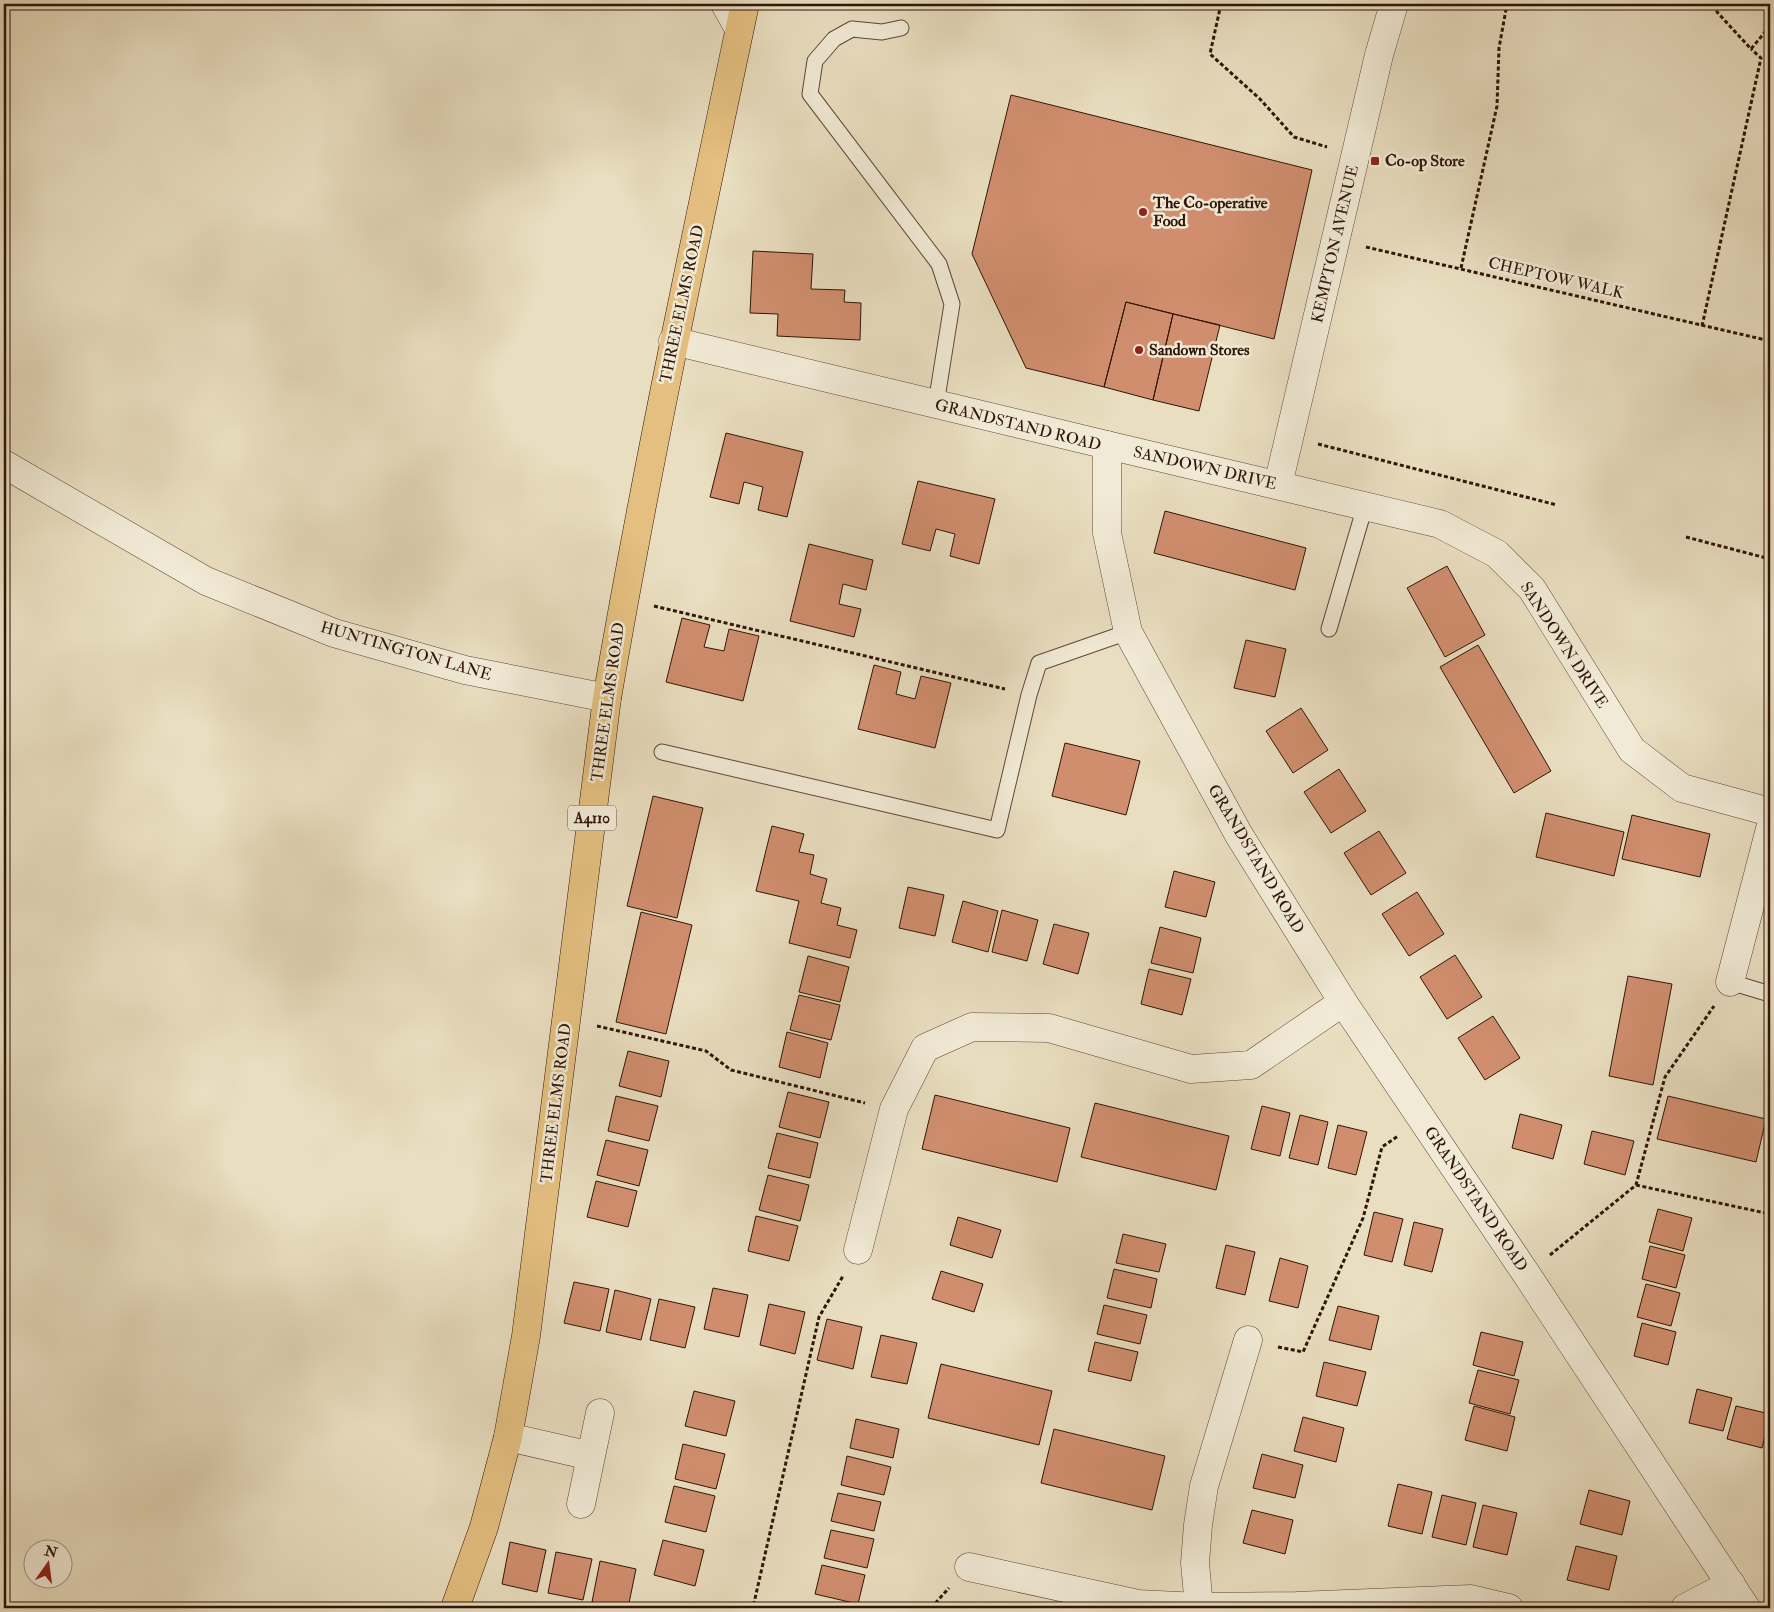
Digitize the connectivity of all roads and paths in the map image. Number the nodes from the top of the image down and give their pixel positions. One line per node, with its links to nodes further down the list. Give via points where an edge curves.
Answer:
1 (726, 4): 6 (street)
2 (1221, 4): 10 (path, via 1210,54 1260,99 1294,137)
3 (1394, 4): 10 (street, KEMPTON AVENUE)
4 (1507, 4): 12 (path, via 1499,48 1498,106)
5 (1718, 4): 9 (path, via 1717,12)
6 (742, 16): 14 (main road, THREE ELMS ROAD / A4110)
7 (1770, 26): 9 (path)
8 (901, 28): 16 (lane, via 882,32 852,29 834,39 815,61 810,94 939,264 952,304)
9 (1751, 49): 13 (path, via 1761,58)
10 (1356, 156): 11 (street, KEMPTON AVENUE)
11 (1336, 241): 12 (path, CHEPTOW WALK); 17 (street, KEMPTON AVENUE)
12 (1461, 269): 13 (path, CHEPTOW WALK)
13 (1702, 326): 15 (path, CHEPTOW WALK)
14 (673, 341): 16 (street, GRANDSTAND ROAD); 25 (main road, THREE ELMS ROAD / A4110)
15 (1770, 341)
16 (936, 404): 18 (street, GRANDSTAND ROAD)
17 (1290, 436): 20 (street, KEMPTON AVENUE); 21 (path)
18 (1108, 445): 20 (street, SANDOWN DRIVE); 27 (street, GRANDSTAND ROAD, via 1107,533)
19 (4, 464): 29 (street, HUNTINGTON LANE, via 206,581 334,633 465,670)
20 (1278, 485): 22 (street, SANDOWN DRIVE)
21 (1557, 505)
22 (1365, 506): 26 (lane); 31 (street, SANDOWN DRIVE, via 1440,524 1497,554 1532,589 1632,750 1682,788)
23 (1686, 537): 24 (path)
24 (1770, 559)
25 (624, 598): 28 (path); 29 (main road, THREE ELMS ROAD / A4110)
26 (1329, 629)
27 (1128, 632): 28 (lane, via 1039,663); 35 (street, GRANDSTAND ROAD, via 1238,835)
28 (1030, 694): 30 (lane, via 997,830)
29 (606, 698): 36 (main road, THREE ELMS ROAD / A4110)
30 (662, 752)
31 (1770, 812)
32 (1770, 829): 33 (street)
33 (1730, 982): 34 (lane); 39 (path, via 1665,1077)
34 (1770, 994)
35 (1343, 1002): 37 (street, via 1251,1065 1191,1069 1049,1028 972,1027 926,1048); 38 (street, GRANDSTAND ROAD)
36 (567, 1020): 37 (path, via 706,1051 730,1070); 45 (main road, THREE ELMS ROAD / A4110, via 526,1336)
37 (894, 1110): 41 (street)
38 (1423, 1120): 42 (street, GRANDSTAND ROAD); 43 (path, via 1382,1147 1363,1218 1303,1352)
39 (1636, 1185): 40 (path); 42 (path)
40 (1770, 1214)
41 (858, 1250): 50 (path, via 819,1317)
42 (1527, 1275): 49 (street, GRANDSTAND ROAD)
43 (1248, 1340): 51 (street, via 1204,1486 1196,1563)
44 (600, 1413): 46 (street)
45 (508, 1437): 46 (street); 52 (main road, THREE ELMS ROAD / A4110, via 484,1527)
46 (591, 1456): 47 (street)
47 (581, 1504)
48 (969, 1567): 51 (street, via 1138,1604)
49 (1731, 1584): 56 (street); 57 (street, GRANDSTAND ROAD)
50 (754, 1602): 53 (path); 54 (path)
51 (1198, 1607): 55 (street, via 1471,1600)
52 (455, 1608)
53 (747, 1608)
54 (756, 1608)
55 (1509, 1608)
56 (1686, 1608)
57 (1746, 1608)

